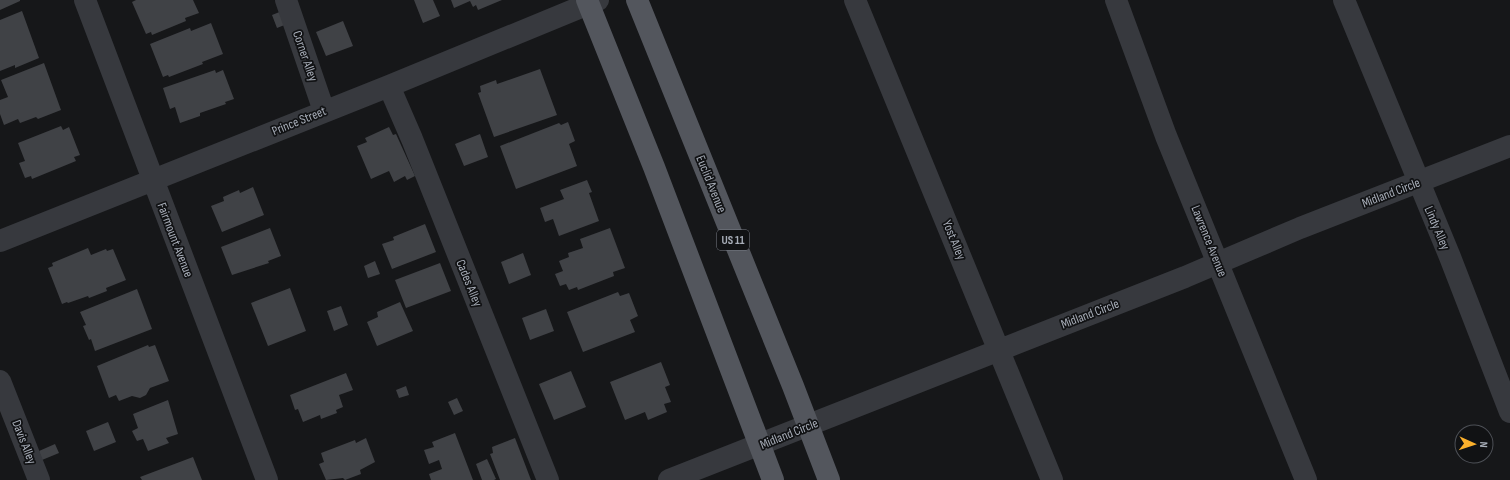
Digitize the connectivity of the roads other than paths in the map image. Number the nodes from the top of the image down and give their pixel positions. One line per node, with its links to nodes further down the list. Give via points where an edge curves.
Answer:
1 (85, 0): 11 (street, Fairmount Avenue)
2 (286, 0): 9 (street, Corner Alley)
3 (637, 0): 18 (main road, Euclid Avenue / US 11)
4 (855, 0): 15 (street, Yost Alley)
5 (1116, 0): 14 (street, Lawrence Avenue, via 1166,136)
6 (1344, 0): 12 (street, Lindy Alley)
7 (591, 1): 8 (street, Prince Street); 19 (main road)
8 (389, 86): 9 (street, Prince Street); 22 (street, Cades Alley)
9 (324, 111): 11 (street, Prince Street)
10 (1510, 146): 12 (street, Midland Circle)
11 (152, 179): 13 (street, Prince Street); 21 (street, Fairmount Avenue)
12 (1418, 182): 14 (street, Midland Circle); 17 (street, Lindy Alley)
13 (0, 241)
14 (1218, 263): 15 (street, Midland Circle); 27 (street, Lawrence Avenue)
15 (999, 349): 18 (street, Midland Circle); 26 (street, Yost Alley)
16 (0, 381): 20 (street, Davis Alley)
17 (1510, 412)
18 (808, 426): 19 (street, Midland Circle); 25 (main road, Euclid Avenue / US 11)
19 (760, 446): 23 (street, Midland Circle); 24 (main road)
20 (39, 480)
21 (267, 480)
22 (548, 480)
23 (669, 480)
24 (773, 480)
25 (829, 480)
26 (1052, 480)
27 (1306, 480)

